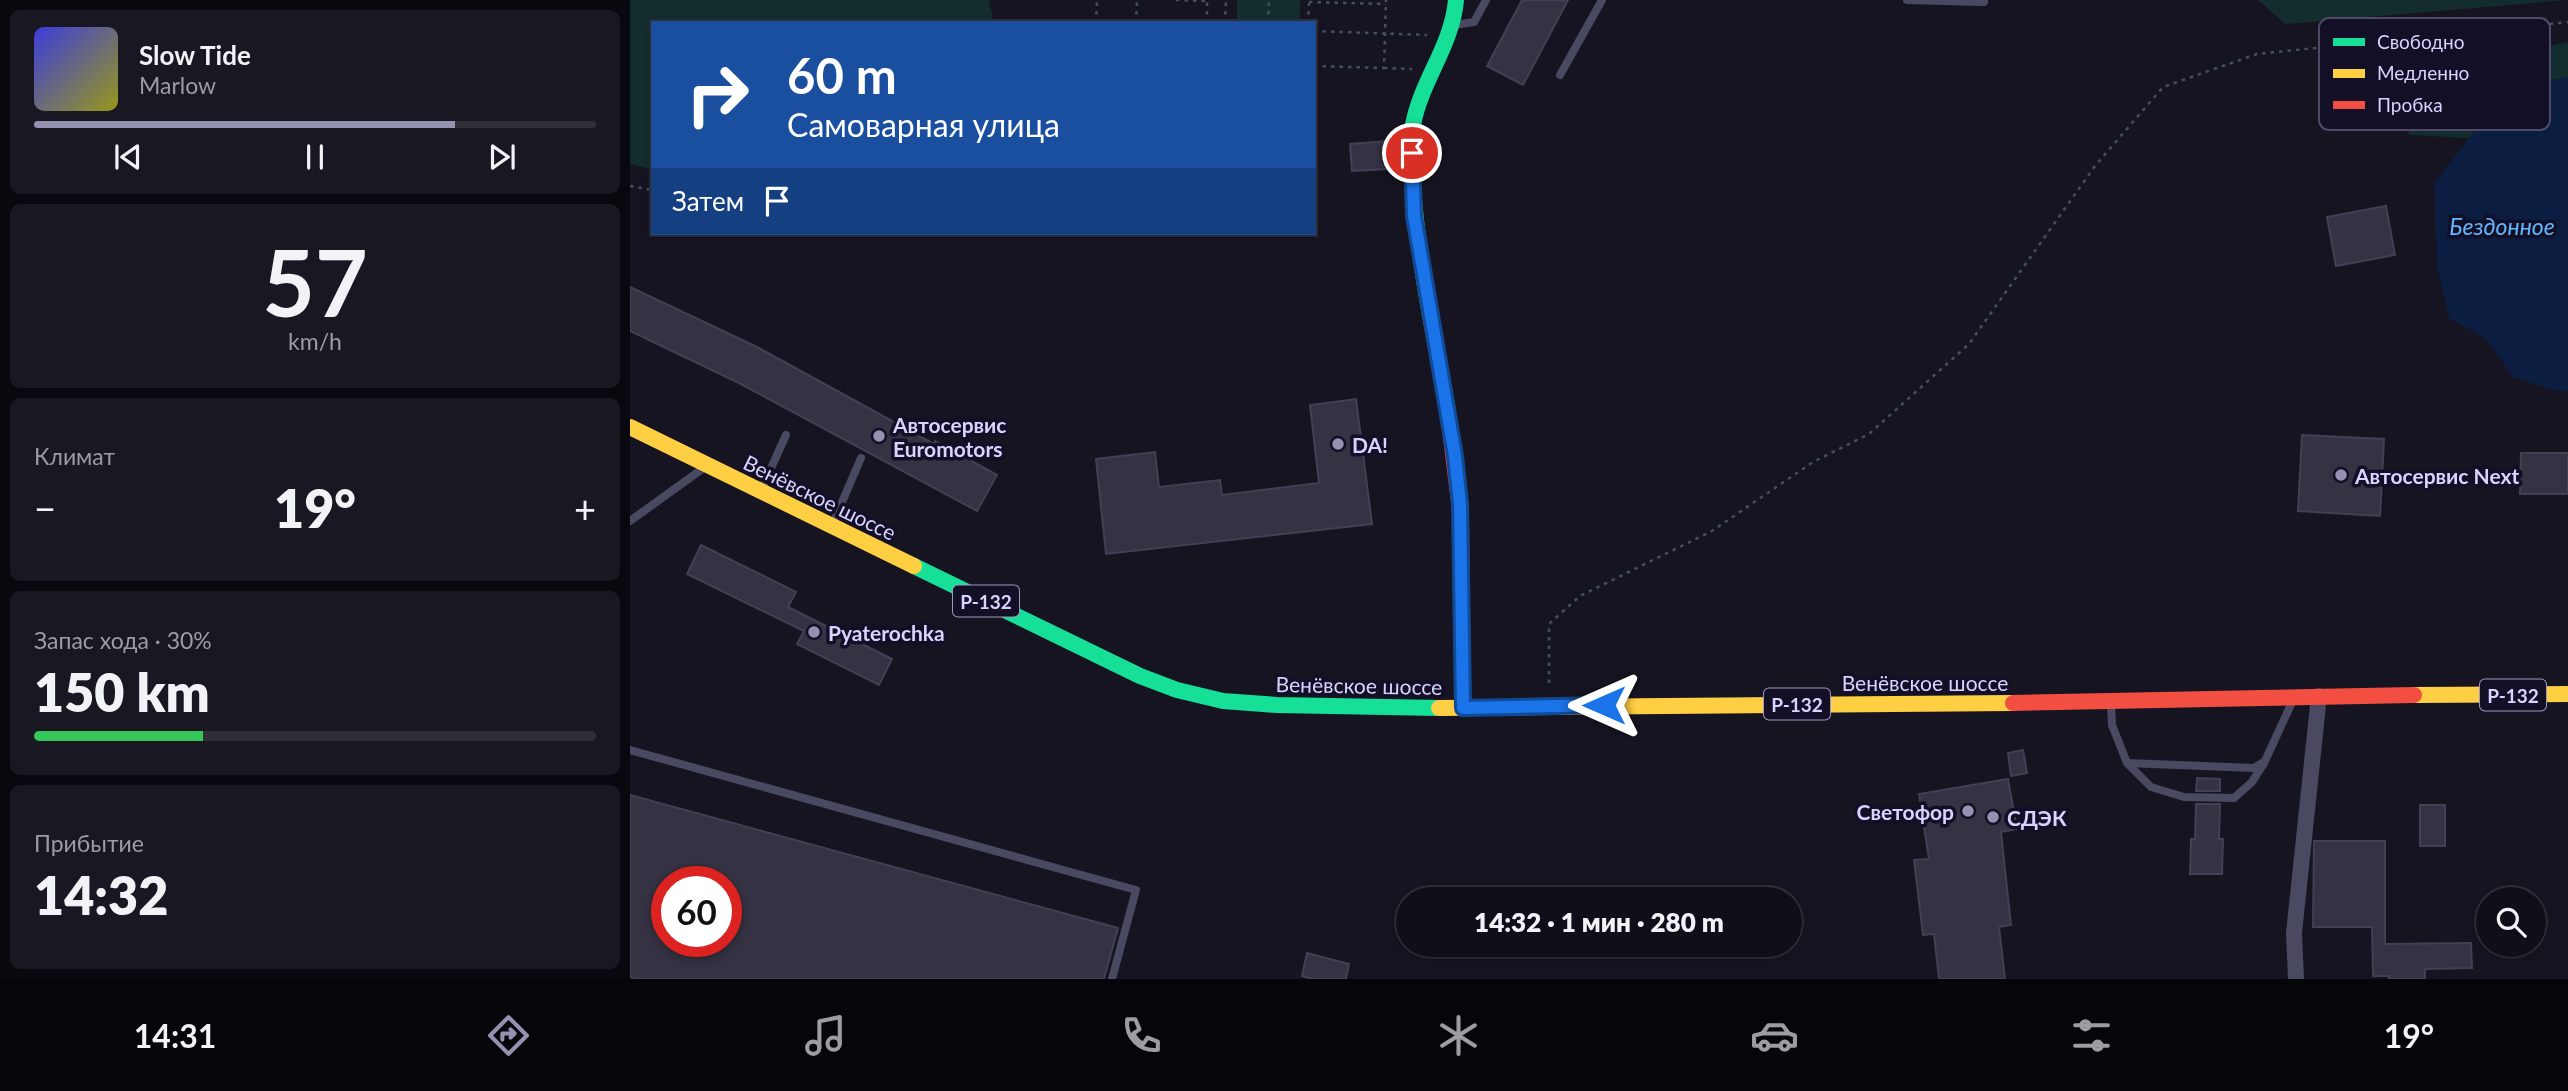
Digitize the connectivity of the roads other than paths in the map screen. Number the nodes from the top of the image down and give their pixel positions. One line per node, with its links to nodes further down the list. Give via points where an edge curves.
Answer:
1 (1456, 0): 6 (main road)
2 (1486, 0): 6 (lane, via 1474,22)
3 (1602, 0): 7 (lane)
4 (1907, 0): 5 (lane)
5 (1984, 0)
6 (1450, 30): 19 (main road, via 1411,136 1414,216 1460,504)
7 (1560, 75)
8 (630, 427): 11 (main road, Венёвское шоссе / Р-132)
9 (786, 435): 12 (lane)
10 (861, 458): 14 (lane)
11 (708, 465): 12 (main road, Венёвское шоссе / Р-132); 13 (lane)
12 (761, 491): 14 (main road, Венёвское шоссе / Р-132)
13 (630, 521)
14 (832, 526): 19 (main road, Венёвское шоссе / Р-132, via 1177,690 1223,701 1277,705)
15 (2568, 694): 16 (main road, Венёвское шоссе / Р-132)
16 (2319, 696): 17 (main road, Венёвское шоссе / Р-132); 24 (street, via 2294,933)
17 (2295, 697): 18 (main road, Венёвское шоссе / Р-132); 21 (lane)
18 (2111, 702): 19 (main road, Венёвское шоссе / Р-132); 22 (lane, via 2112,725)
19 (1463, 708)
20 (630, 750): 23 (lane, via 1136,890)
21 (2265, 761): 22 (lane, via 2254,768); 22 (lane, via 2252,782 2234,798 2184,797 2151,787)
22 (2127, 762)
23 (1112, 979)
24 (2296, 979)

